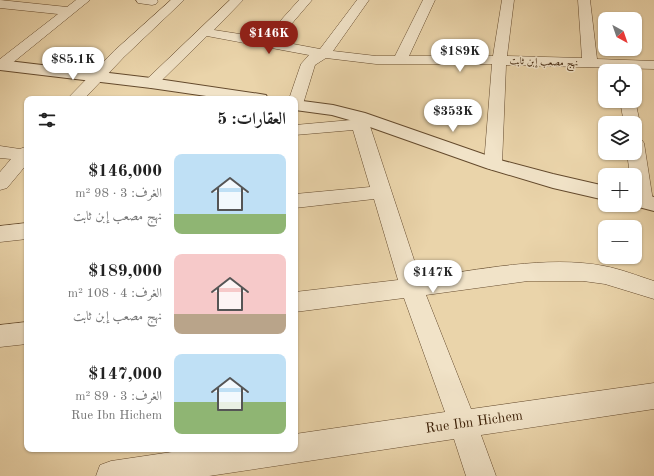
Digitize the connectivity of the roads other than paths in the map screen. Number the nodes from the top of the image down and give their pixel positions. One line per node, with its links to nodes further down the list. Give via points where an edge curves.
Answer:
1 (84, 0): 10 (street)
2 (178, 0): 21 (street)
3 (237, 0): 11 (street)
4 (306, 0): 12 (street)
5 (363, 0): 13 (street)
6 (429, 0): 14 (street)
7 (508, 0): 15 (street)
8 (584, 0): 16 (street)
9 (0, 4): 10 (street)
10 (69, 11): 19 (street)
11 (205, 32): 12 (street, نهج مصعب إبن ثابت); 22 (street)
12 (268, 43): 13 (street, نهج مصعب إبن ثابت)
13 (324, 54): 14 (street, نهج مصعب إبن ثابت); 25 (street, via 308,64)
14 (400, 60): 15 (street, نهج مصعب إبن ثابت)
15 (499, 60): 16 (street, نهج مصعب إبن ثابت); 33 (street)
16 (590, 63): 17 (street, نهج مصعب إبن ثابت)
17 (598, 64)
18 (654, 65): 20 (street, نهج مصعب إبن ثابت)
19 (1, 66): 21 (street)
20 (642, 66)
21 (93, 79): 22 (street); 23 (street)
22 (151, 83): 24 (street)
23 (78, 96)
24 (240, 96)
25 (298, 96)
26 (298, 104): 27 (street, via 333,110)
27 (360, 120): 28 (street); 33 (street); 36 (street)
28 (298, 130)
29 (0, 152): 30 (street)
30 (24, 154)
31 (24, 156): 34 (street)
32 (638, 160): 38 (street)
33 (493, 164): 35 (street)
34 (0, 184)
35 (598, 191)
36 (382, 192): 37 (street); 41 (street)
37 (298, 201)
38 (644, 202)
39 (24, 231): 40 (street)
40 (0, 234)
41 (412, 288): 42 (street, via 528,272 583,272 605,275); 43 (street); 47 (street)
42 (654, 290)
43 (298, 302)
44 (24, 333): 45 (street)
45 (0, 336)
46 (654, 396): 47 (street, Rue Ibn Hichem)
47 (463, 423): 48 (street, Rue Ibn Hichem); 51 (street)
48 (298, 448)
49 (270, 452): 50 (street)
50 (111, 476)
51 (481, 476)

